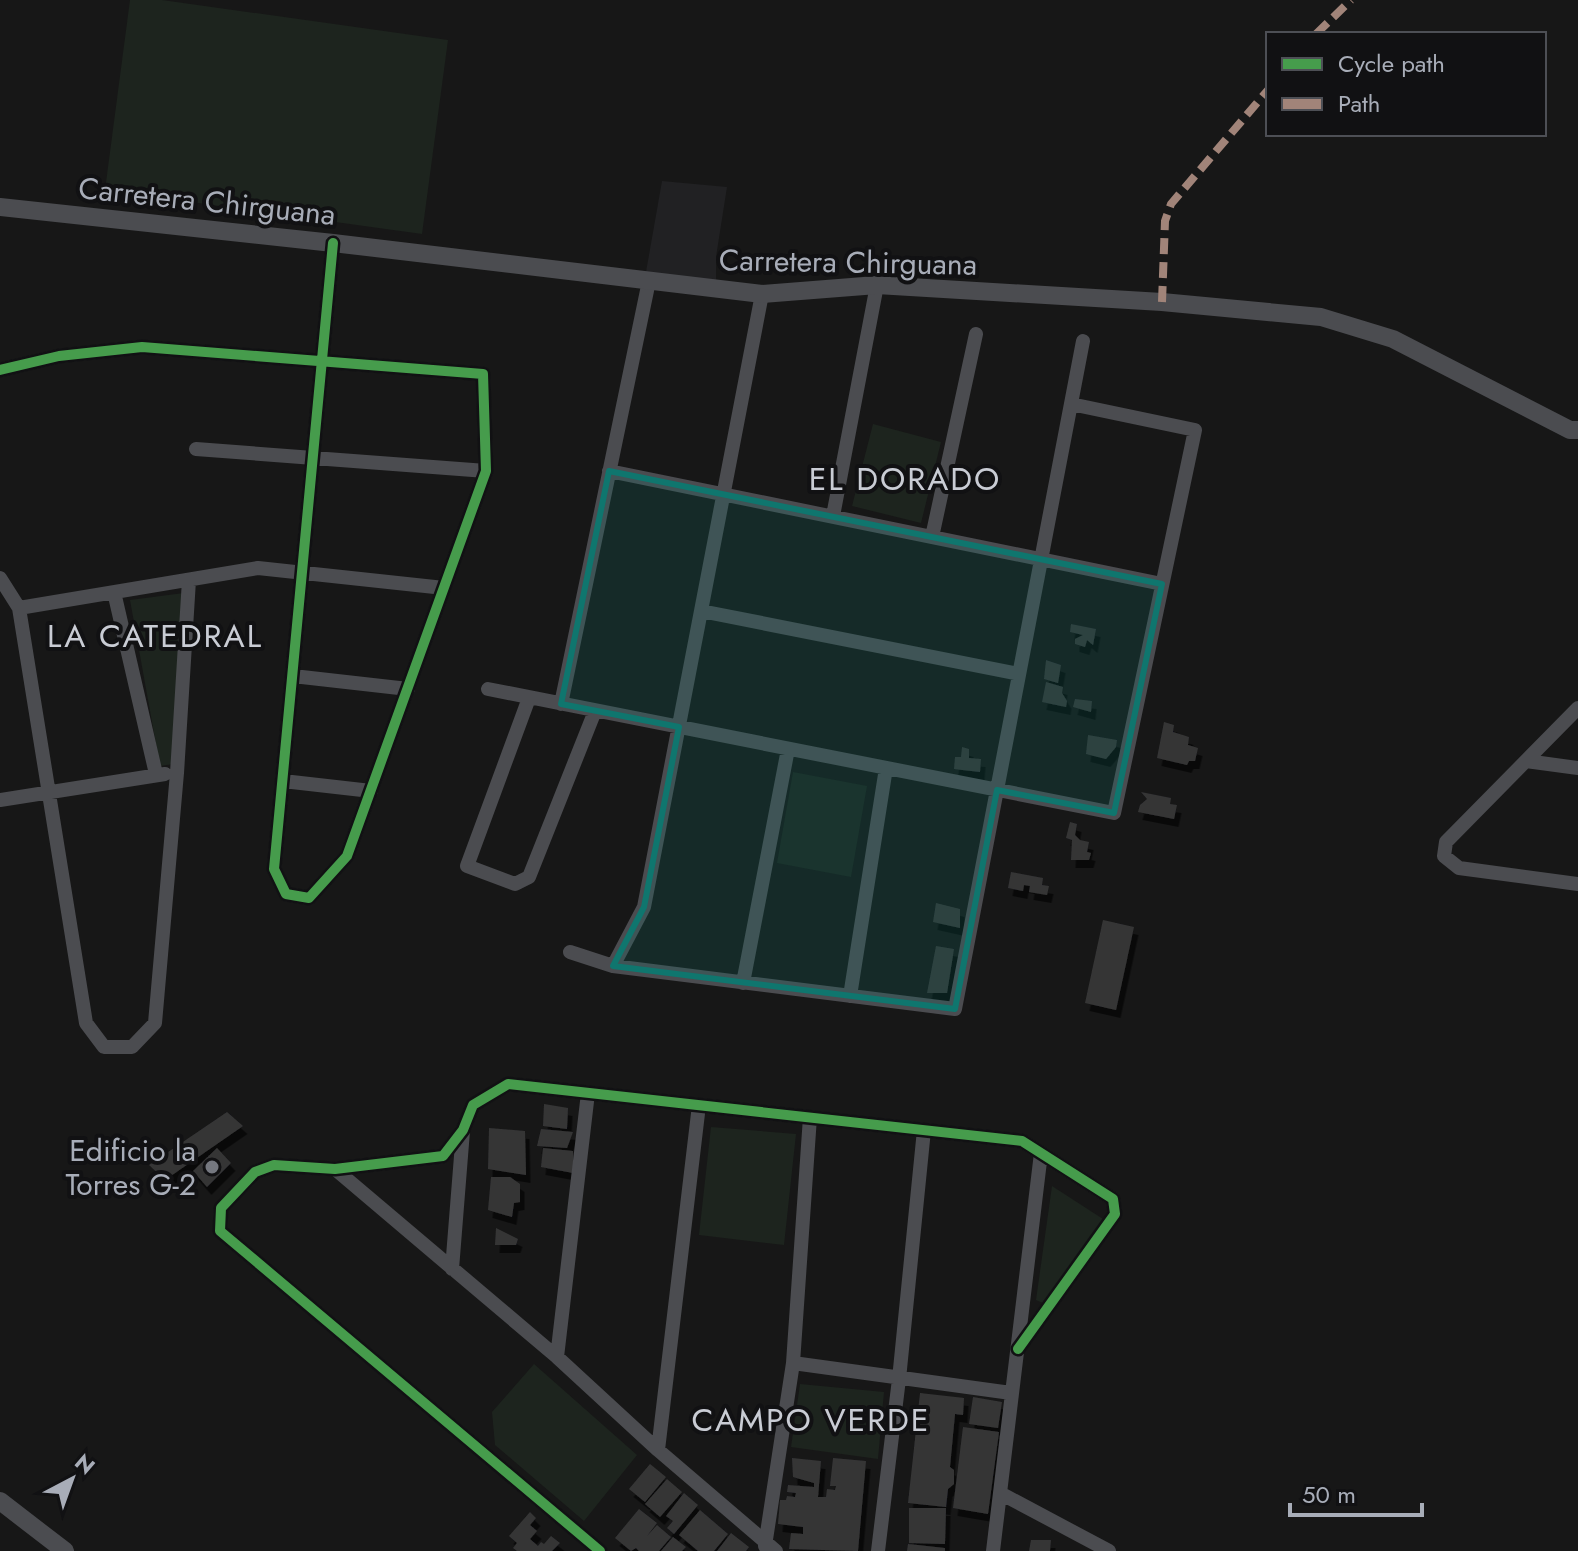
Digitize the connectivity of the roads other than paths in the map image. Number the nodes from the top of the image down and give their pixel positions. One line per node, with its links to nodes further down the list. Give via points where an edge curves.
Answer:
1 (0, 207): 2 (street, Carretera Chirguana)
2 (333, 243): 3 (street, Carretera Chirguana); 8 (street)
3 (649, 281): 5 (street, Carretera Chirguana); 15 (street)
4 (877, 285): 5 (street, Carretera Chirguana); 11 (street, Carretera Chirguana, via 1321,317 1393,339); 17 (street)
5 (762, 294): 16 (street)
6 (976, 334): 18 (street)
7 (1083, 341): 10 (street)
8 (322, 360): 9 (street, via 142,347 59,356); 13 (street); 14 (street, via 483,374)
9 (0, 370)
10 (1071, 404): 19 (street); 23 (street, via 1195,430)
11 (1578, 430)
12 (196, 449): 13 (street)
13 (313, 458): 14 (street); 20 (street)
14 (486, 471): 24 (street)
15 (609, 471): 16 (street); 33 (street)
16 (724, 494): 17 (street); 27 (street)
17 (833, 516): 18 (street)
18 (932, 537): 19 (street)
19 (1042, 559): 23 (street); 28 (street)
20 (302, 574): 22 (street, via 258,568); 24 (street); 29 (street)
21 (0, 578): 26 (street)
22 (189, 580): 25 (street); 41 (street)
23 (1162, 584): 44 (street, via 1114,813)
24 (444, 588): 30 (street)
25 (114, 592): 26 (street); 42 (street)
26 (19, 608): 46 (street)
27 (701, 611): 28 (street); 36 (street)
28 (1019, 674): 44 (street)
29 (293, 676): 30 (street); 43 (street)
30 (408, 689): 45 (street)
31 (488, 689): 32 (street)
32 (529, 698): 33 (street); 35 (street, via 467,866 515,884 529,877)
33 (561, 704): 35 (street)
34 (1578, 708): 38 (street)
35 (595, 711): 36 (street)
36 (679, 727): 37 (street); 50 (street, via 644,907)
37 (788, 749): 39 (street); 51 (street)
38 (1526, 761): 40 (street); 48 (street, via 1446,842 1444,856 1459,868)
39 (886, 768): 44 (street); 52 (street)
40 (1578, 768)
41 (177, 773): 42 (street); 46 (street, via 155,1023 132,1047 104,1047 86,1023)
42 (156, 774): 46 (street)
43 (283, 781): 45 (street); 45 (street, via 274,869 286,894 309,898 347,856)
44 (997, 790): 52 (street, via 955,1009)
45 (371, 791)
46 (49, 794): 47 (street)
47 (0, 800)
48 (1578, 884)
49 (570, 952): 50 (street)
50 (613, 966): 51 (street)
51 (743, 983): 52 (street)
52 (850, 996)
53 (588, 1093): 54 (street); 56 (street, via 508,1084 473,1105); 62 (street)
54 (699, 1105): 55 (street); 66 (street)
55 (810, 1117): 57 (street); 63 (street)
56 (463, 1130): 59 (street, via 443,1156); 60 (street)
57 (924, 1130): 58 (street, via 1022,1141); 64 (street)
58 (1041, 1153): 61 (street); 61 (street, via 1113,1199 1115,1214)
59 (335, 1169): 60 (street); 71 (street, via 274,1165 255,1172 221,1208 220,1231)
60 (452, 1269): 62 (street)
61 (1018, 1349): 65 (street)
62 (557, 1357): 66 (street)
63 (793, 1363): 64 (street); 69 (street)
64 (899, 1379): 65 (street); 72 (street)
65 (1011, 1393): 67 (street)
66 (658, 1450): 69 (street)
67 (1000, 1493): 73 (street); 74 (street)
68 (0, 1501): 70 (street)
69 (769, 1548)
70 (65, 1551)
71 (600, 1551)
72 (878, 1551)
73 (993, 1551)
74 (1109, 1551)

